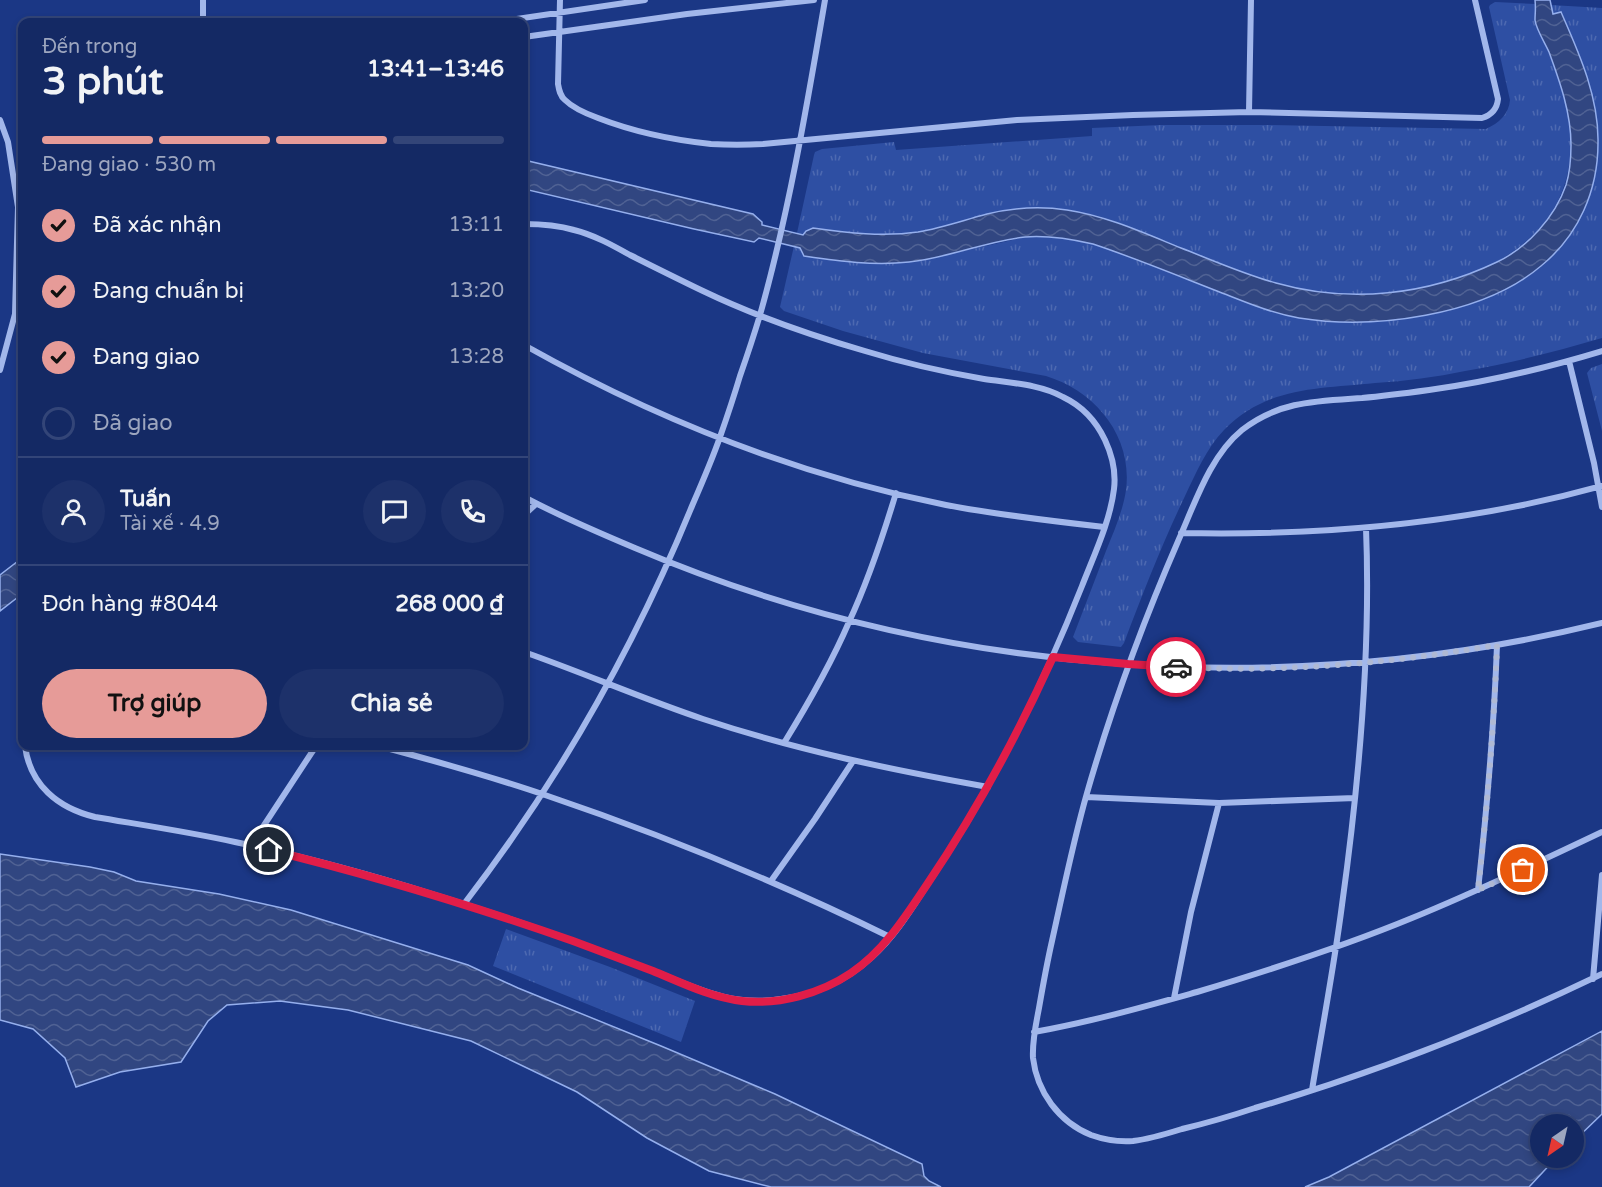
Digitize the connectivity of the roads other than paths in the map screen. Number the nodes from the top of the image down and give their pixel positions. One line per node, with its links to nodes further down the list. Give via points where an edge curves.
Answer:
1 (203, 0): 9 (street)
2 (560, 0): 8 (street)
3 (645, 0): 8 (street)
4 (814, 0): 11 (street)
5 (825, 0): 15 (street)
6 (1251, 0): 13 (street)
7 (1475, 0): 13 (street, via 1498,95 1496,108 1488,116)
8 (560, 12): 10 (street); 11 (street)
9 (203, 18)
10 (522, 18)
11 (559, 32): 12 (street); 15 (street, via 560,92 566,101 586,113 635,130 686,141 748,145)
12 (528, 37)
13 (1249, 112): 15 (street, via 1017,120)
14 (0, 120): 21 (street, via 8,142 18,207 15,314)
15 (801, 139): 17 (street)
16 (528, 224): 17 (street, via 590,235)
17 (760, 315): 22 (street); 29 (street, via 897,361 1038,388 1067,398 1088,414 1108,445 1114,491)
18 (528, 347): 22 (street, via 612,391)
19 (1602, 351): 20 (street)
20 (1569, 361): 23 (street); 31 (street, via 1433,390 1300,403 1269,413 1244,429 1222,451)
21 (0, 370)
22 (720, 439): 24 (street); 32 (street)
23 (1601, 486): 27 (street); 30 (street, via 1534,503)
24 (896, 493): 29 (street, via 947,505); 33 (street)
25 (528, 499): 26 (street)
26 (536, 504): 28 (street); 32 (street)
27 (1602, 507)
28 (528, 511)
29 (1104, 527): 37 (street)
30 (1366, 528): 31 (street); 38 (street)
31 (1181, 533): 39 (street)
32 (668, 562): 33 (street, via 749,592); 40 (street)
33 (850, 620): 37 (street, via 946,641); 41 (street)
34 (1602, 624): 35 (street)
35 (1497, 645): 38 (street); 55 (street, via 1491,766)
36 (528, 654): 40 (street)
37 (1053, 657): 39 (street); 46 (street)
38 (1365, 662): 39 (street, via 1251,668); 49 (street)
39 (1128, 664): 48 (street)
40 (608, 684): 41 (street, via 704,720); 47 (street)
41 (784, 743): 45 (street)
42 (26, 750): 52 (street, via 42,787 74,811)
43 (313, 750): 52 (street)
44 (393, 750): 47 (street)
45 (853, 761): 46 (street); 54 (street)
46 (988, 786): 57 (street, via 943,861)
47 (543, 794): 54 (street, via 657,834); 56 (street)
48 (1086, 797): 50 (street); 62 (street)
49 (1355, 798): 50 (street); 58 (street)
50 (1219, 803): 61 (street)
51 (1602, 832): 55 (street)
52 (251, 845): 56 (street)
53 (1602, 875): 60 (street)
54 (771, 881): 57 (street)
55 (1478, 890): 58 (street)
56 (465, 904): 57 (street, via 710,994 746,1001 788,998 828,986 859,968)
57 (890, 937)
58 (1336, 947): 61 (street); 63 (street)
59 (1602, 974): 60 (street)
60 (1593, 979): 63 (street, via 1469,1033)
61 (1174, 998): 62 (street)
62 (1034, 1032): 63 (street, via 1034,1064 1046,1097 1068,1121 1088,1134 1108,1140 1151,1138)
63 (1312, 1090)

